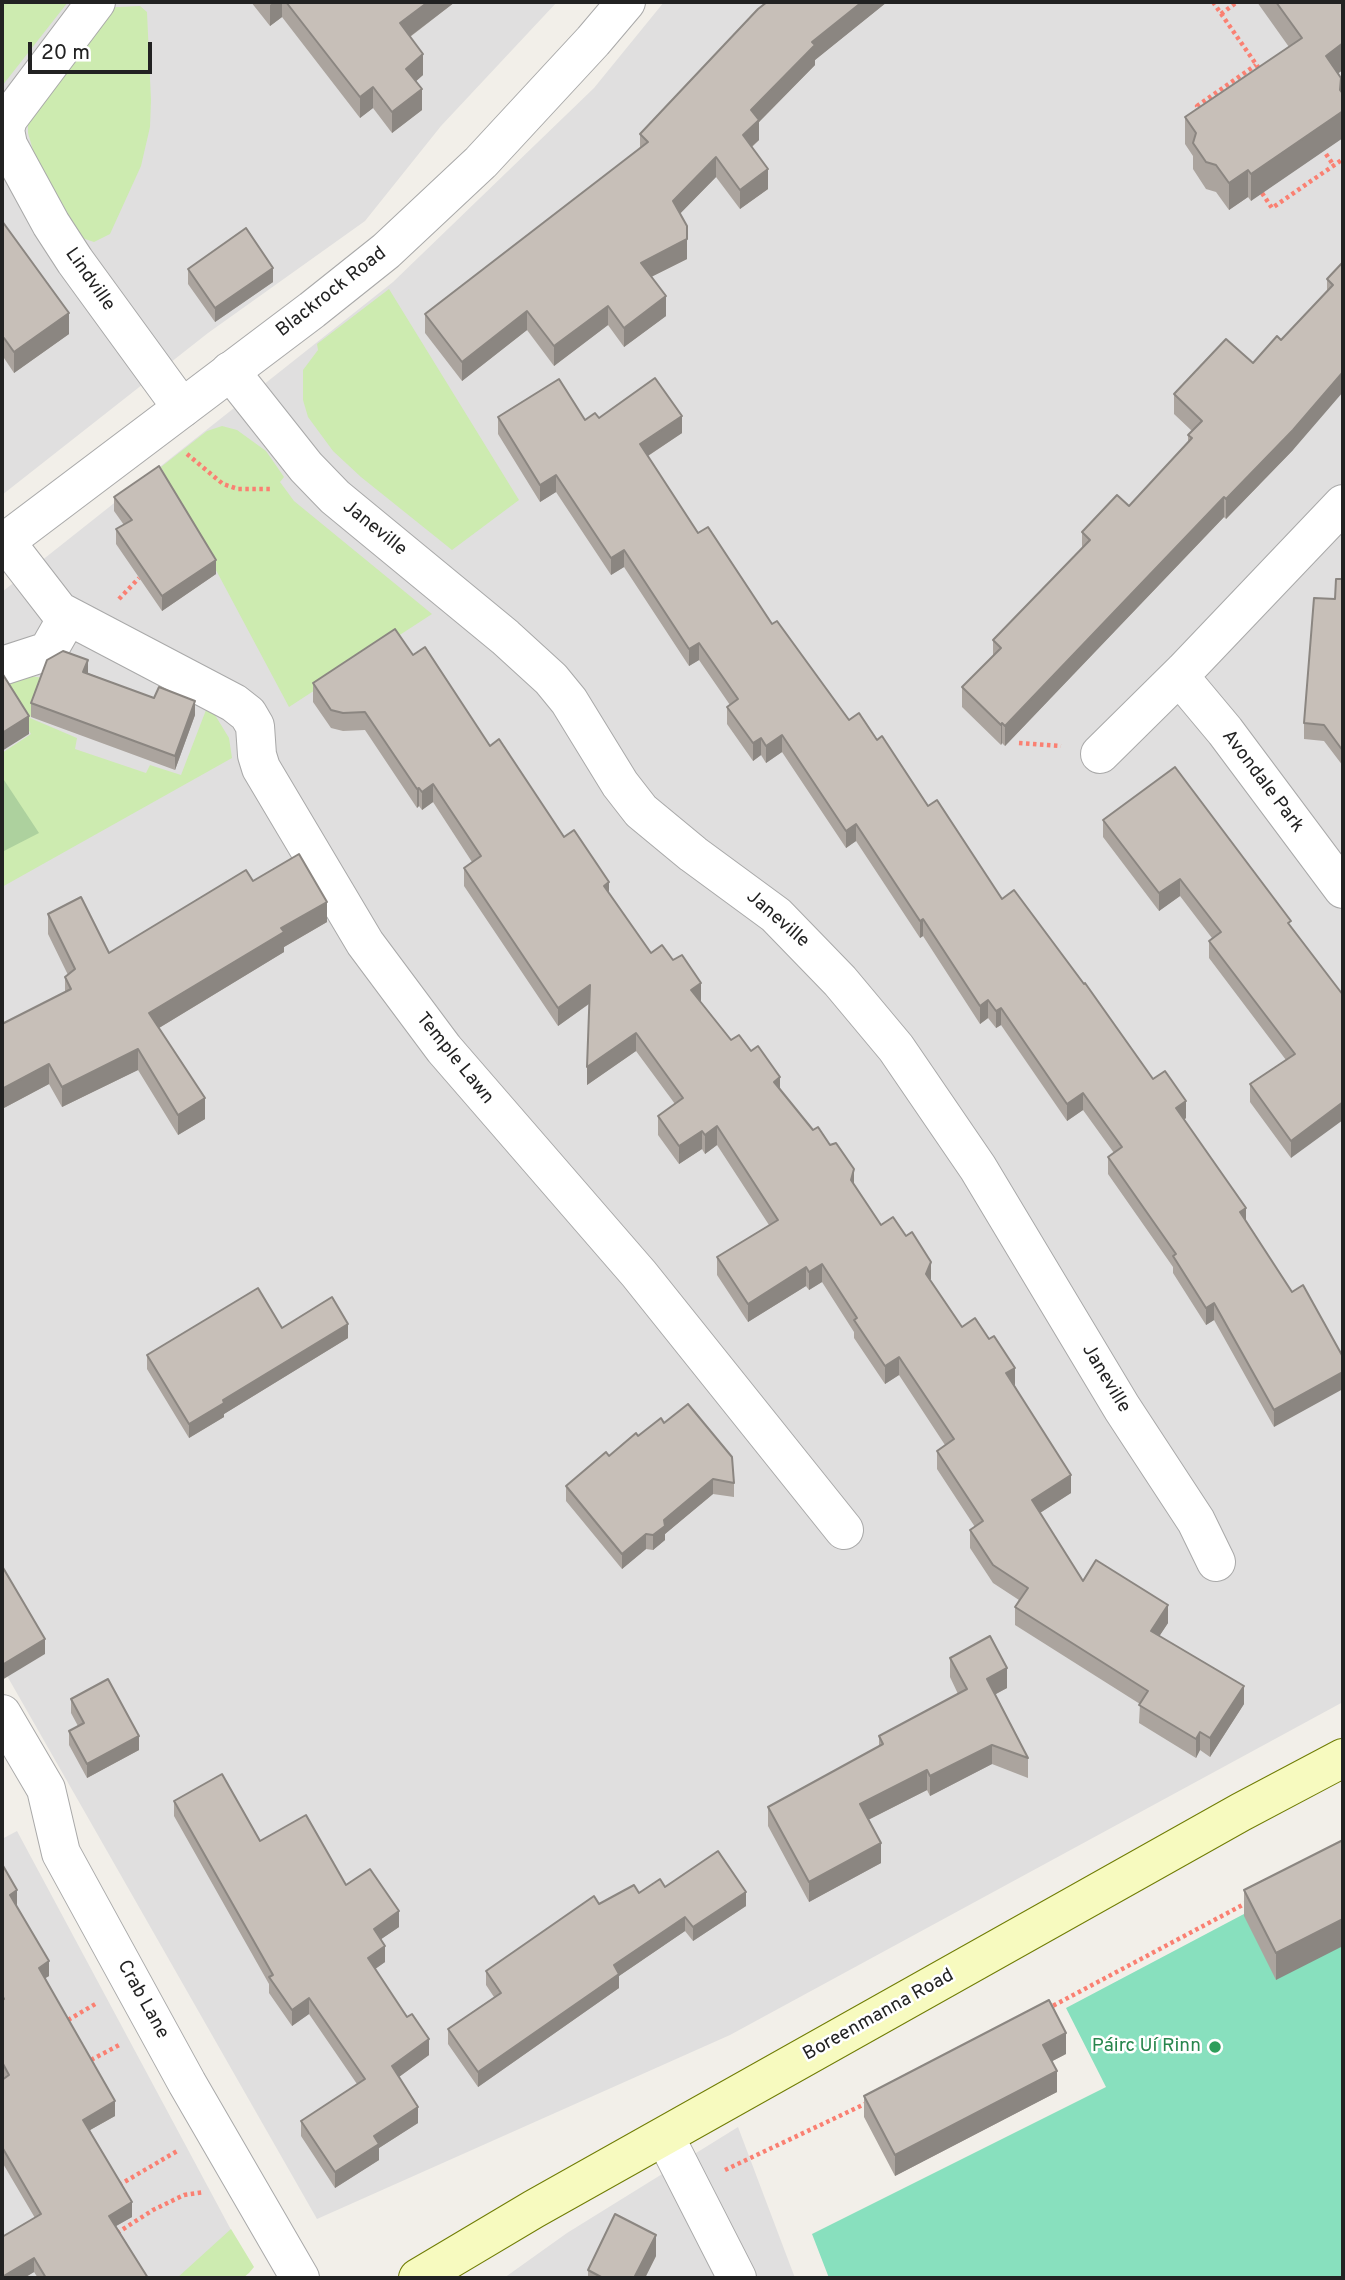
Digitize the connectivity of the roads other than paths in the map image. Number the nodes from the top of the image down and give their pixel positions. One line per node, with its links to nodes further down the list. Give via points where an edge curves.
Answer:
1 (96, 2): 3 (street, Lindville, via 8,119)
2 (626, 2): 4 (street, Blackrock Road, via 481,162 420,221)
3 (5, 144): 5 (street, Lindville, via 51,224)
4 (230, 371): 5 (street, Blackrock Road); 14 (street, Janeville, via 335,497 551,679 641,811 776,915 896,1048 978,1168 1115,1397 1196,1521)
5 (182, 408): 7 (street, Blackrock Road)
6 (1343, 504): 10 (street)
7 (4, 542): 8 (street, Temple Lawn, via 59,611)
8 (68, 616): 9 (street, via 48,651); 13 (street, Temple Lawn, via 248,714 255,726 261,768 365,943 444,1049 639,1274)
9 (2, 667)
10 (1179, 676): 11 (street); 12 (street, Avondale Park)
11 (1100, 754)
12 (1343, 889)
13 (844, 1530)
14 (1216, 1562)
15 (2, 1714): 18 (street, Crab Lane, via 46,1789 61,1853)
16 (1343, 1758): 17 (main road, Boreenmanna Road)
17 (665, 2137): 19 (main road, Boreenmanna Road); 20 (street)
18 (300, 2278)
19 (418, 2278)
20 (737, 2278)

